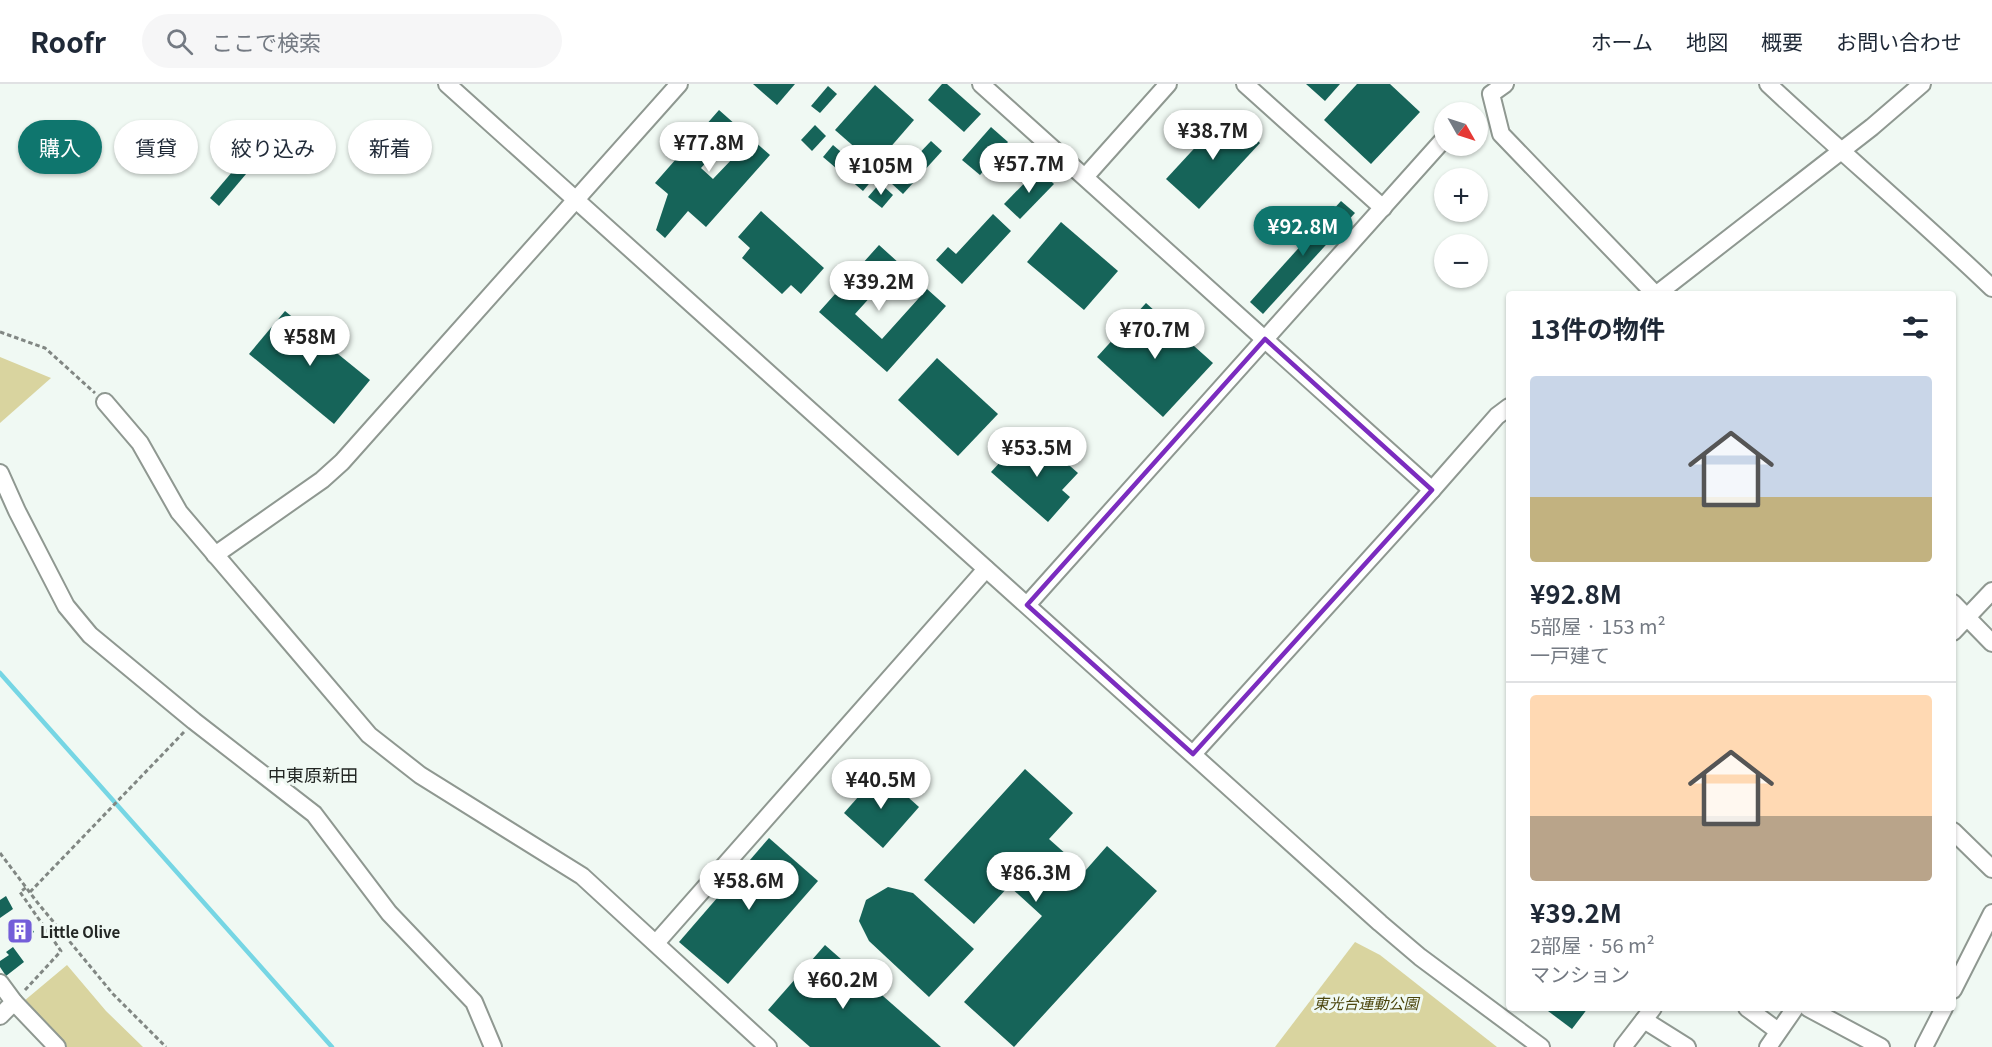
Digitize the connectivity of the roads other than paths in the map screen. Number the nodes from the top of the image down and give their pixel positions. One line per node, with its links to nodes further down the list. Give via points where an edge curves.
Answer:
1 (447, 84): 12 (street)
2 (679, 84): 12 (street)
3 (981, 84): 11 (street)
4 (1168, 84): 11 (street)
5 (1245, 84): 13 (street)
6 (1505, 84): 15 (street, via 1491,94 1501,134)
7 (1768, 84): 10 (street)
8 (1922, 84): 10 (street)
9 (1434, 150): 13 (street)
10 (1840, 151): 14 (street); 16 (street)
11 (1084, 177): 17 (street)
12 (576, 200): 22 (street, via 342,462); 23 (street)
13 (1383, 208): 17 (street)
14 (1992, 288)
15 (1653, 291)
16 (1660, 291)
17 (1265, 339): 21 (street); 25 (street)
18 (105, 402): 22 (street, via 140,443 179,512)
19 (1506, 409): 21 (street)
20 (0, 473): 46 (street, via 66,606 90,634 314,814 389,913 474,1002)
21 (1432, 490): 30 (street)
22 (215, 555): 34 (street, via 369,735 420,775 582,876)
23 (986, 569): 25 (street); 34 (street)
24 (1992, 591): 27 (street)
25 (1027, 605): 30 (street)
26 (1956, 606): 27 (street)
27 (1967, 617): 28 (street); 29 (street)
28 (1956, 629)
29 (1992, 643)
30 (1193, 754): 48 (street, via 1420,957)
31 (1956, 834): 32 (street)
32 (1992, 869)
33 (1992, 913): 36 (street)
34 (656, 943): 47 (street)
35 (0, 983): 37 (street)
36 (1956, 984)
37 (14, 1002): 43 (street); 45 (street)
38 (1751, 1011): 44 (street)
39 (1793, 1011): 44 (street)
40 (1814, 1011): 52 (street)
41 (1942, 1011): 53 (street)
42 (1648, 1014): 49 (street); 50 (street)
43 (0, 1016)
44 (1778, 1031): 51 (street)
45 (57, 1047)
46 (493, 1047)
47 (768, 1047)
48 (1541, 1047)
49 (1623, 1047)
50 (1687, 1047)
51 (1768, 1047)
52 (1881, 1047)
53 (1924, 1047)

